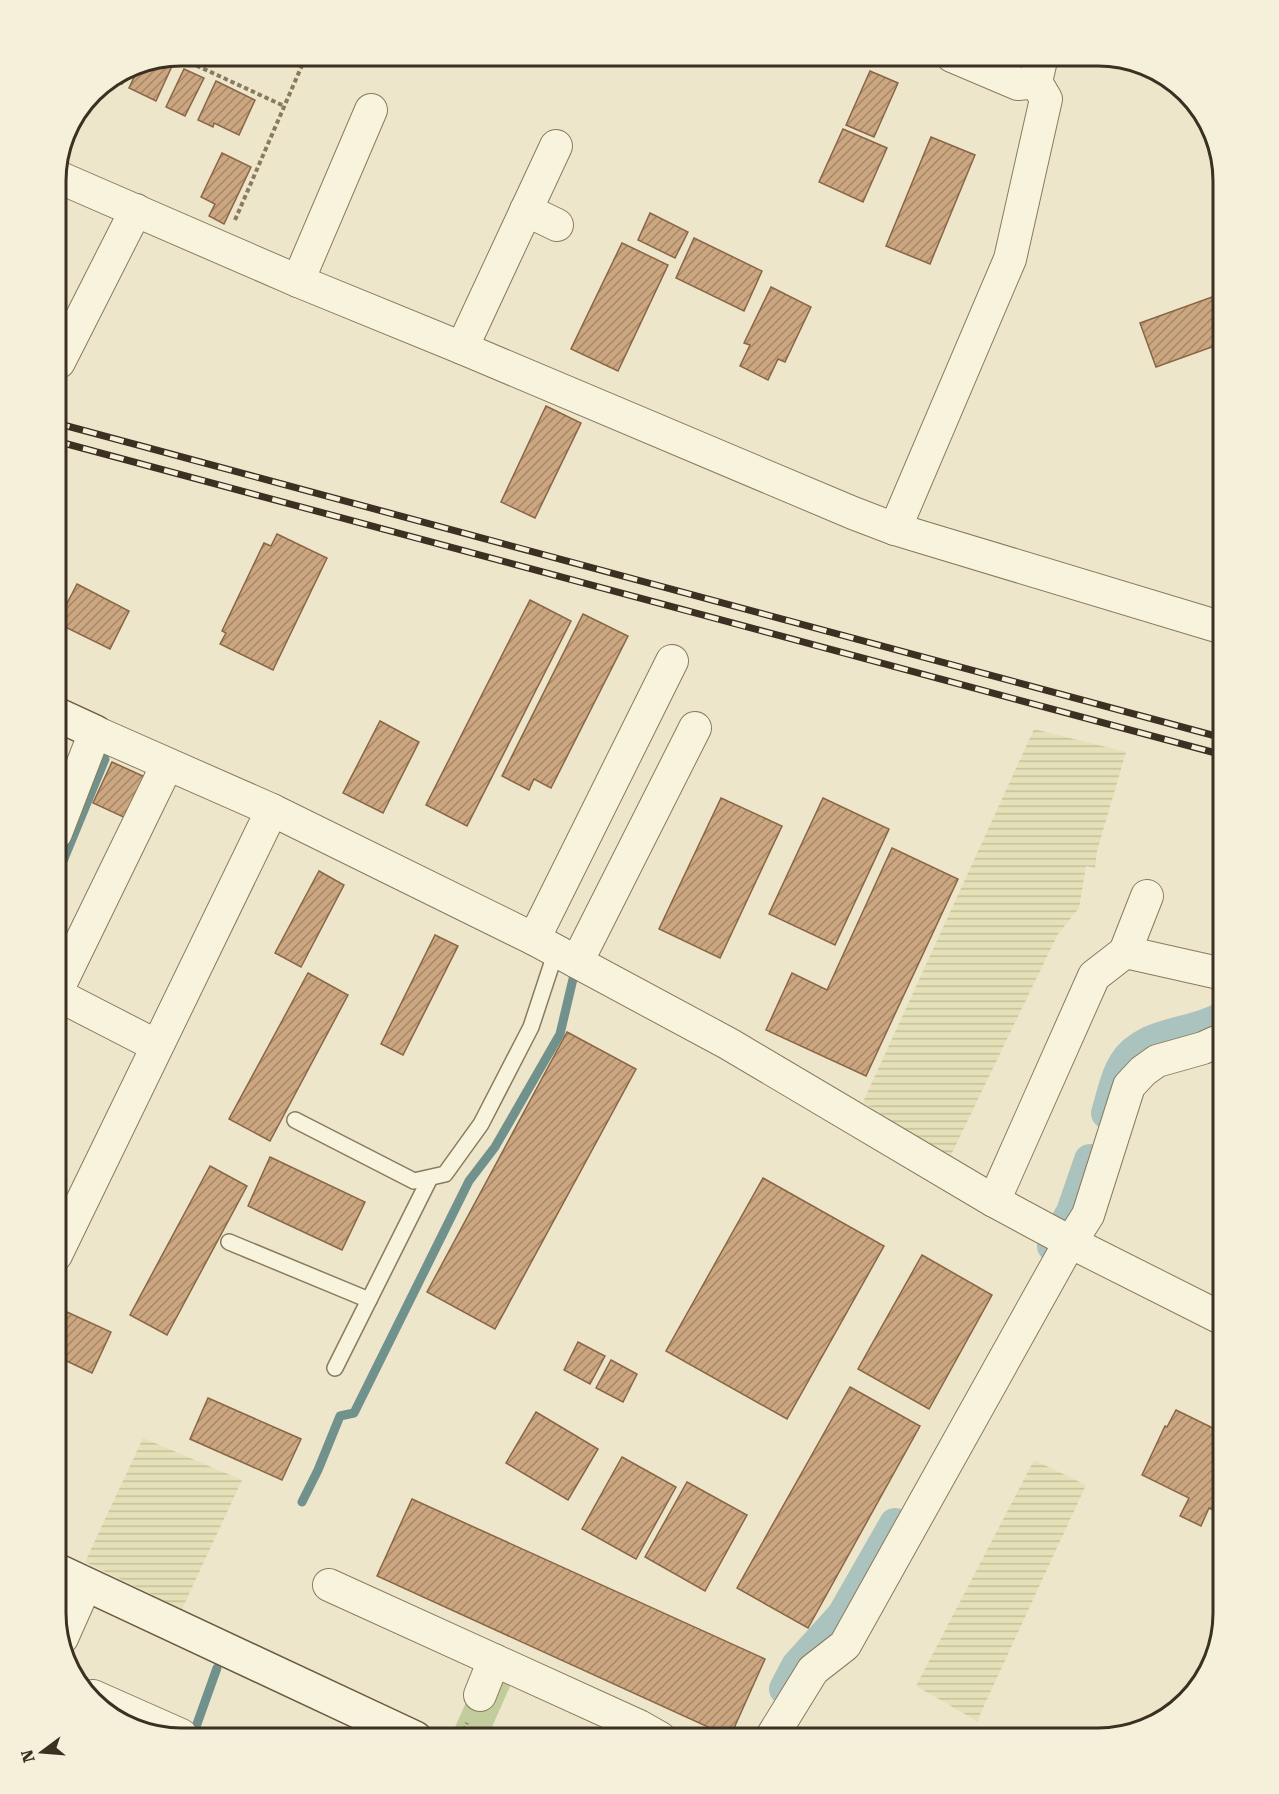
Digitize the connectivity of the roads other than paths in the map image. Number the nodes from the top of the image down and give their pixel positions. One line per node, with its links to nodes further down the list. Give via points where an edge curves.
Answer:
1 (976, 66): 2 (street, via 1018,84)
2 (1039, 69): 12 (street, via 1046,99 1011,259)
3 (371, 110): 9 (street)
4 (556, 147): 7 (street)
5 (66, 180): 6 (street)
6 (136, 210): 9 (street); 10 (street)
7 (526, 210): 8 (street); 11 (street)
8 (557, 225)
9 (298, 281): 11 (street)
10 (66, 348)
11 (462, 348): 12 (street)
12 (896, 529): 13 (street)
13 (1213, 625)
14 (672, 661): 22 (street)
15 (66, 719): 17 (street)
16 (695, 728): 22 (street)
17 (95, 732): 18 (street); 19 (street)
18 (167, 765): 20 (street); 25 (street)
19 (66, 807)
20 (272, 810): 22 (street); 28 (street)
21 (1147, 896): 23 (street)
22 (555, 950): 30 (lane, via 531,1027 481,1124 444,1174); 31 (street, via 729,1044)
23 (1125, 952): 24 (street); 31 (street, via 1094,976)
24 (1213, 972)
25 (66, 973)
26 (66, 999): 28 (street)
27 (1213, 1043): 33 (street, via 1157,1061 1129,1086 1088,1215)
28 (157, 1046): 32 (street)
29 (295, 1120): 30 (lane, via 414,1181)
30 (430, 1178): 35 (lane)
31 (994, 1201): 33 (street)
32 (66, 1233)
33 (1060, 1236): 36 (street); 49 (street, via 1062,1256 845,1645 813,1670)
34 (229, 1242): 35 (lane)
35 (369, 1300): 37 (lane)
36 (1213, 1313)
37 (335, 1368)
38 (66, 1575): 39 (street)
39 (86, 1584): 41 (street); 46 (street)
40 (329, 1585): 42 (street)
41 (67, 1627)
42 (494, 1660): 43 (street); 47 (street)
43 (480, 1695)
44 (111, 1704): 45 (street)
45 (162, 1727)
46 (394, 1728)
47 (615, 1728): 48 (street)
48 (642, 1728)
49 (777, 1728)

